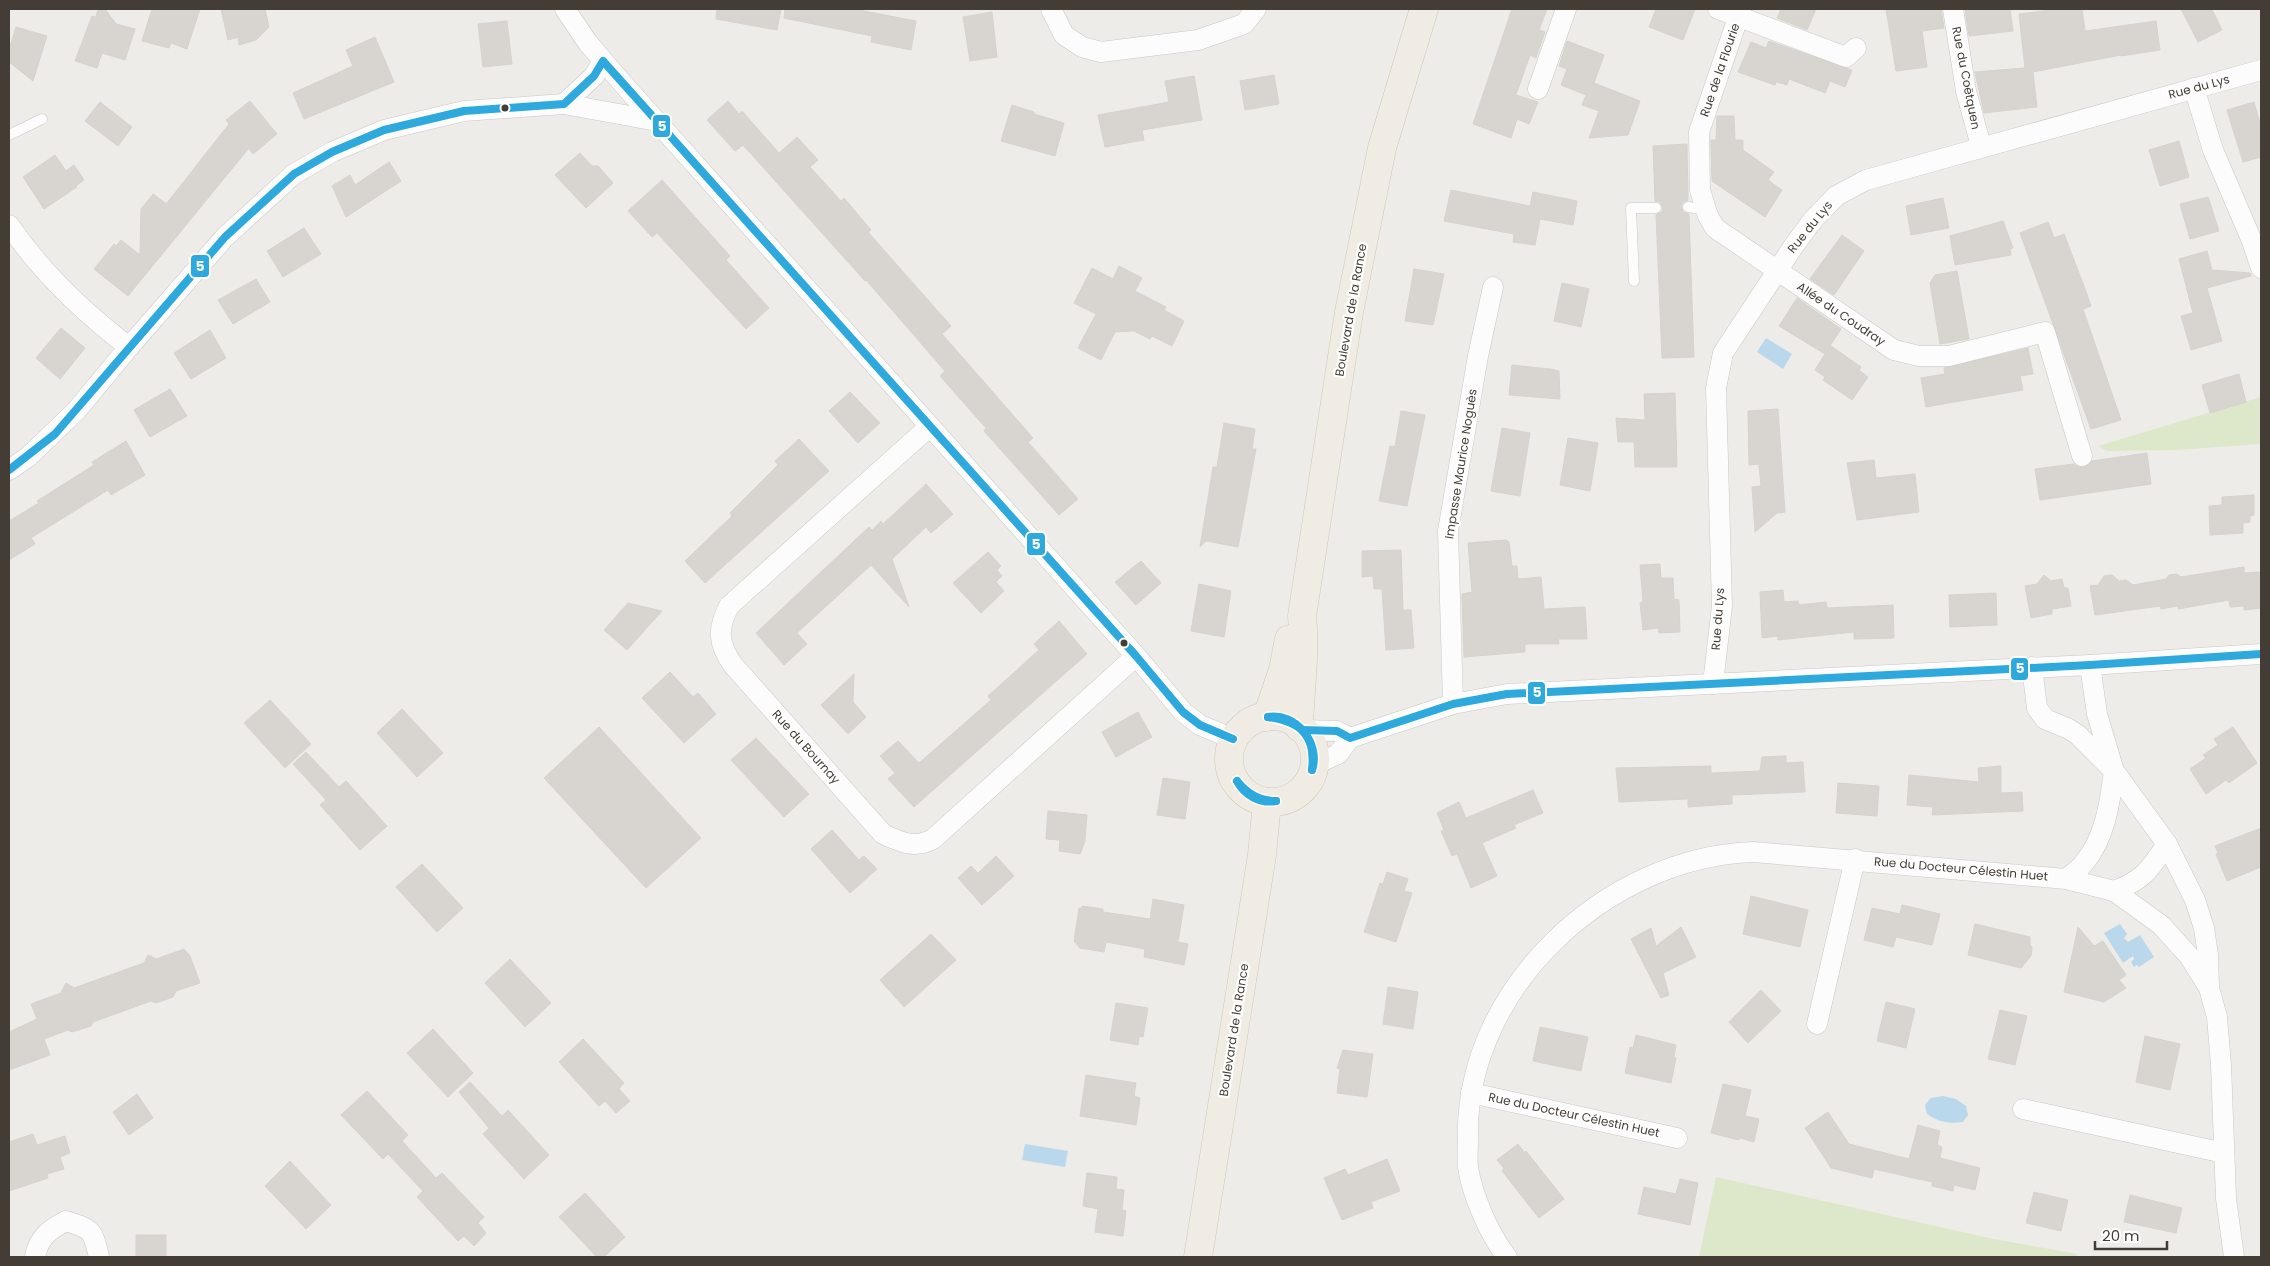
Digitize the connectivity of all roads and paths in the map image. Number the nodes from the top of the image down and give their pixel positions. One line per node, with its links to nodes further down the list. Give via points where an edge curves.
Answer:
1 (565, 9): 10 (street)
2 (1051, 9): 3 (street, via 1064,35 1082,47 1101,52 1198,40 1244,24)
3 (1256, 9)
4 (1424, 9): 31 (main road, Boulevard de la Rance, via 1382,148 1349,312)
5 (1566, 9): 14 (street)
6 (1718, 9): 8 (street)
7 (1954, 9): 20 (street, Rue du Coëtquen, via 1966,92)
8 (1740, 13): 9 (street, via 1846,57); 24 (street, Rue de la Flourie, via 1699,132 1700,190 1697,208 1715,228)
9 (1856, 48)
10 (603, 61): 12 (street); 15 (street, via 594,76)
11 (2261, 70): 13 (street, Rue du Lys)
12 (624, 86): 16 (street); 18 (street)
13 (2194, 88): 20 (street, Rue du Lys); 23 (street, via 2213,150)
14 (1538, 89)
15 (564, 104): 16 (street); 27 (street, via 441,115 384,130 332,152 294,174 254,208 225,236)
16 (594, 110): 18 (street)
17 (42, 119): 19 (lane)
18 (657, 121): 28 (street)
19 (9, 135)
20 (1981, 146): 24 (street, Rue du Lys, via 1866,180 1836,196 1812,220)
21 (1656, 208): 25 (lane, via 1631,208)
22 (9, 226): 27 (street, via 65,294)
23 (2261, 268)
24 (1777, 270): 29 (street, Allée du Coudray, via 1894,350 1919,356 1949,356 2045,332); 36 (street, Rue du Lys, via 1723,353 1716,388 1722,606)
25 (1634, 281)
26 (1494, 286): 37 (street, Impasse Maurice Noguès, via 1479,350 1448,531)
27 (129, 346): 30 (street, via 55,434)
28 (929, 427): 33 (street); 33 (street, Rue du Bournay, via 729,606 722,619 720,640 732,665 883,834 902,843 924,844 933,839)
29 (2082, 456)
30 (9, 470)
31 (1302, 616): 38 (main road, Boulevard de la Rance, via 1289,638 1283,670); 39 (main road, Boulevard de la Rance, via 1305,641)
32 (2261, 654): 34 (street)
33 (1136, 656): 41 (street, via 1183,712 1200,725)
34 (2090, 665): 35 (street); 43 (street, Rue du Docteur Célestin Huet, via 2097,714)
35 (2032, 668): 36 (street); 43 (street, Rue du Docteur Célestin Huet, via 2037,708 2045,718 2078,735)
36 (1713, 684): 37 (street, via 1507,694)
37 (1453, 704): 40 (street)
38 (1267, 716): 39 (main road, via 1283,718); 41 (main road, via 1242,728)
39 (1301, 728): 40 (street, via 1337,732); 42 (main road, via 1314,752)
40 (1350, 738): 42 (street, via 1338,754)
41 (1234, 740): 44 (main road, via 1229,753 1234,779 1254,799)
42 (1314, 765): 44 (main road, via 1303,789 1286,799)
43 (2114, 771): 45 (street, Rue du Docteur Célestin Huet); 47 (street, Rue du Docteur Célestin Huet, via 2105,823 2084,864)
44 (1267, 802): 57 (main road, Boulevard de la Rance, via 1262,854)
45 (2167, 844): 48 (street, via 2152,867 2134,883); 49 (street, Rue du Docteur Célestin Huet, via 2195,900 2204,928)
46 (1855, 859): 47 (street, Rue du Docteur Célestin Huet); 50 (street); 51 (street, Rue du Docteur Célestin Huet, via 1761,852 1719,854 1674,866 1634,883 1588,911 1563,931 1534,962 1507,999 1487,1041)
47 (2066, 879): 48 (street, Rue du Docteur Célestin Huet)
48 (2114, 891): 49 (street, Rue du Docteur Célestin Huet, via 2161,925 2189,956)
49 (2209, 988): 54 (street, Rue du Docteur Célestin Huet, via 2217,1017)
50 (1817, 1024)
51 (1471, 1093): 53 (street, Rue du Docteur Célestin Huet); 58 (street, Rue du Docteur Célestin Huet, via 1467,1128 1468,1168 1481,1212)
52 (2023, 1109): 54 (street)
53 (1677, 1138)
54 (2224, 1153): 59 (street, Rue du Docteur Célestin Huet)
55 (35, 1257): 56 (street, via 36,1248 48,1230 66,1221 87,1227 95,1238)
56 (99, 1257)
57 (1198, 1257)
58 (1507, 1257)
59 (2234, 1257)

